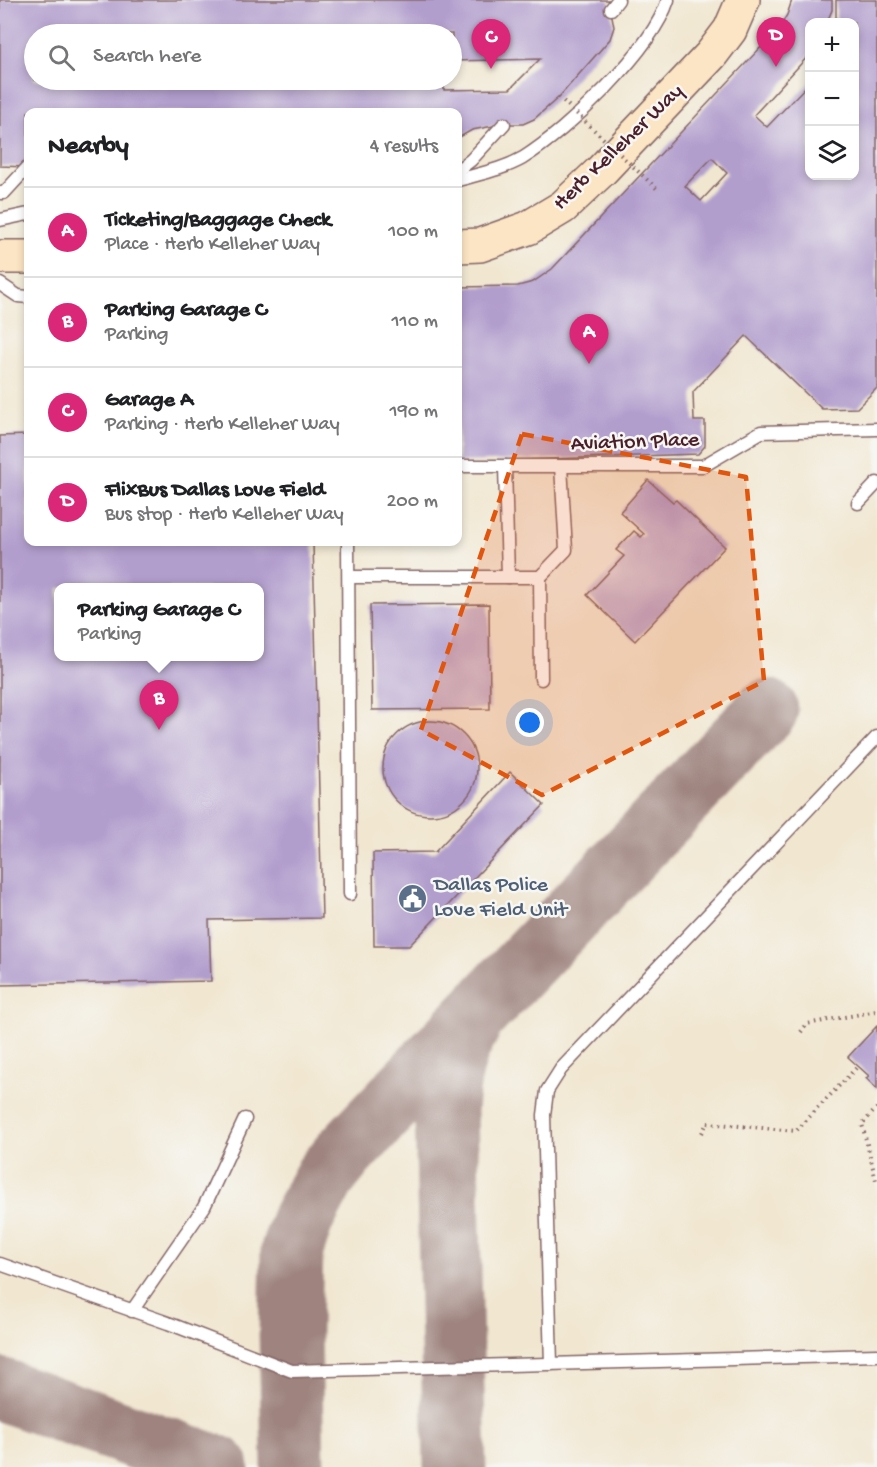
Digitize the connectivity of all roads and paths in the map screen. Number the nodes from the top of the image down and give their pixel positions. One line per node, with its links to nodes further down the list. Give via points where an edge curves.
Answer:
1 (668, 0): 7 (lane, via 641,49 555,136 521,159)
2 (743, 0): 12 (main road, Herb Kelleher Way, via 730,30 711,55 563,207 528,228 480,245)
3 (559, 97): 8 (path, bridge)
4 (504, 124): 5 (lane)
5 (462, 167)
6 (24, 171): 9 (lane)
7 (462, 179)
8 (657, 189)
9 (0, 193)
10 (24, 215): 11 (lane)
11 (0, 220)
12 (462, 246)
13 (24, 256): 14 (main road)
14 (0, 257)
15 (0, 284): 16 (lane)
16 (24, 297)
17 (877, 429): 20 (lane, Aviation Place, via 761,432 703,466)
18 (462, 466): 19 (lane, Aviation Place)
19 (505, 466): 20 (lane, Aviation Place); 25 (lane)
20 (561, 466): 26 (lane, via 566,550)
21 (877, 483): 22 (lane)
22 (858, 503)
23 (348, 546): 24 (lane)
24 (349, 577): 25 (lane); 29 (lane)
25 (508, 577): 26 (lane)
26 (540, 577): 27 (lane)
27 (541, 679)
28 (877, 737): 40 (lane, via 561,1069 547,1091 544,1115)
29 (350, 894)
30 (877, 1011): 31 (path, via 807,1024)
31 (801, 1032)
32 (858, 1066): 35 (path, via 796,1131 707,1123)
33 (877, 1108): 36 (path, via 862,1124)
34 (245, 1119): 38 (lane, via 204,1207)
35 (702, 1133)
36 (877, 1184)
37 (0, 1264): 38 (lane)
38 (132, 1311): 40 (lane, via 292,1371)
39 (877, 1355): 40 (lane)
40 (551, 1364)

